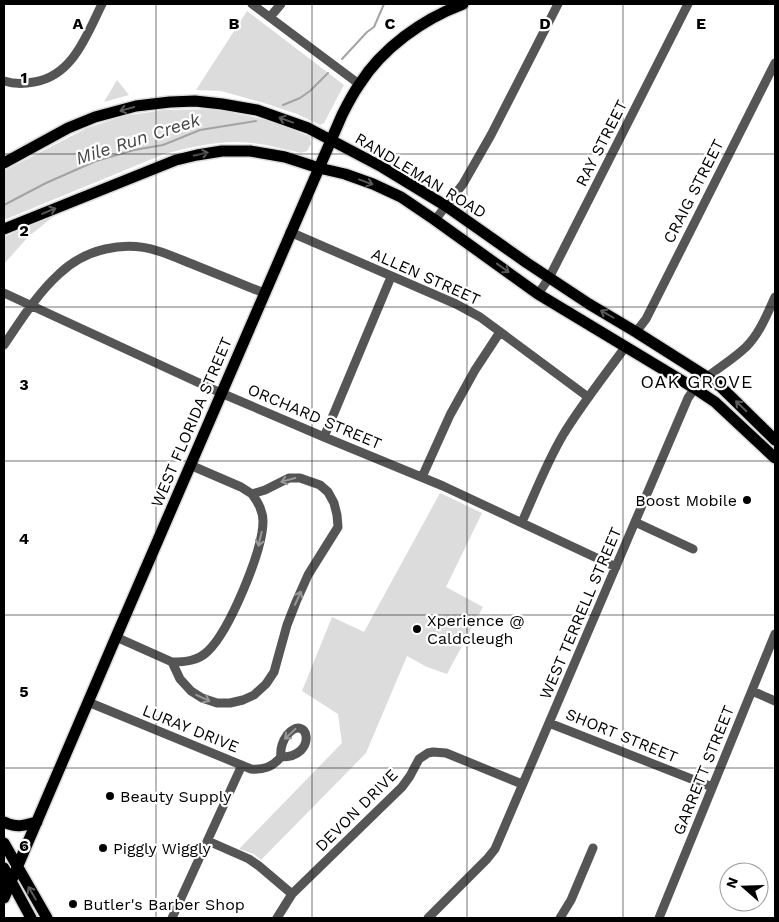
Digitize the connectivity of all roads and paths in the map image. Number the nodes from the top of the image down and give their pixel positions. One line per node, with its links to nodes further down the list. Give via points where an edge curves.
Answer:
1 (102, 4): 11 (street, via 83,44 67,66 39,82)
2 (252, 4): 9 (street)
3 (281, 4): 9 (street)
4 (463, 4): 12 (main road, WEST FLORIDA STREET, via 423,23 394,44)
5 (548, 4): 8 (street)
6 (558, 4): 8 (street)
7 (688, 4): 21 (street, RAY STREET)
8 (552, 16): 16 (street, via 491,135 463,184)
9 (270, 18): 12 (street)
10 (775, 63): 28 (street, CRAIG STREET)
11 (4, 81)
12 (359, 84): 13 (main road, WEST FLORIDA STREET)
13 (330, 140): 14 (main road, RANDLEMAN ROAD, one-way to 14, via 308,128 257,110 196,101 170,102 136,106 95,117 68,128); 15 (main road, WEST FLORIDA STREET); 16 (main road, RANDLEMAN ROAD)
14 (4, 164)
15 (319, 168): 17 (main road, RANDLEMAN ROAD, one-way to 17, via 373,184 401,197); 18 (main road, RANDLEMAN ROAD, one-way to 15, via 176,160 197,155 250,151 285,157); 19 (main road, WEST FLORIDA STREET)
16 (446, 206): 17 (street); 21 (main road, RANDLEMAN ROAD)
17 (435, 220): 24 (main road, RANDLEMAN ROAD, one-way to 24)
18 (4, 229)
19 (290, 232): 20 (street, ALLEN STREET); 23 (main road, WEST FLORIDA STREET)
20 (391, 277): 27 (street, ALLEN STREET, via 456,304); 35 (street)
21 (549, 278): 24 (street, RAY STREET); 28 (main road, RANDLEMAN ROAD, one-way to 21)
22 (4, 293): 26 (street, ORCHARD STREET)
23 (264, 293): 26 (street, via 158,250 116,247 77,260 60,273); 33 (main road, WEST FLORIDA STREET)
24 (538, 294): 30 (main road, RANDLEMAN ROAD)
25 (775, 297): 31 (street, WEST TERRELL STREET, via 757,333 746,346)
26 (30, 306): 29 (street); 33 (street, ORCHARD STREET)
27 (500, 332): 34 (street, ALLEN STREET); 39 (street, via 450,415)
28 (636, 332): 31 (main road, RANDLEMAN ROAD)
29 (4, 346)
30 (626, 346): 32 (main road, RANDLEMAN ROAD); 34 (street)
31 (707, 377): 32 (street, WEST TERRELL STREET); 36 (main road, RANDLEMAN ROAD, one-way to 31)
32 (694, 388): 37 (main road, RANDLEMAN ROAD, via 715,402); 42 (street, WEST TERRELL STREET)
33 (221, 393): 35 (street, ORCHARD STREET); 38 (main road, WEST FLORIDA STREET)
34 (588, 397): 41 (street, via 564,434)
35 (324, 437): 39 (street, ORCHARD STREET)
36 (775, 440)
37 (775, 458)
38 (190, 465): 40 (street); 46 (main road, WEST FLORIDA STREET)
39 (422, 477): 41 (street, ORCHARD STREET)
40 (252, 494): 47 (street, one-way to 47, via 262,509 261,538 233,613 207,652 197,659); 47 (street, one-way to 40, via 180,679 191,691 217,703 230,704 254,695 274,672 296,602 308,575 338,528 337,515 328,492 320,485 300,478 289,478)
41 (522, 522): 44 (street, ORCHARD STREET)
42 (635, 522): 43 (street); 44 (street, WEST TERRELL STREET)
43 (693, 549)
44 (616, 567): 51 (street, WEST TERRELL STREET)
45 (775, 634): 48 (street, GARRETT STREET)
46 (116, 636): 47 (street); 50 (main road, WEST FLORIDA STREET)
47 (172, 662)
48 (752, 691): 49 (street); 55 (street, GARRETT STREET)
49 (775, 701)
50 (88, 702): 53 (street, LURAY DRIVE); 57 (main road, WEST FLORIDA STREET)
51 (549, 723): 54 (street, WEST TERRELL STREET); 55 (street, SHORT STREET)
52 (281, 757): 53 (street, LURAY DRIVE, via 264,769)
53 (242, 765): 58 (street)
54 (522, 784): 64 (street, DEVON DRIVE, via 446,753 428,753 419,760 398,792); 70 (street, WEST TERRELL STREET, via 495,849)
55 (712, 787): 72 (street, GARRETT STREET)
56 (4, 822): 57 (main road, via 21,826)
57 (36, 822): 61 (main road, WEST FLORIDA STREET)
58 (208, 840): 64 (street, via 249,859); 68 (street)
59 (4, 843): 61 (main road)
60 (593, 848): 71 (street)
61 (17, 867): 63 (main road, WEST FLORIDA STREET); 67 (main road, one-way to 61)
62 (4, 868): 63 (main road)
63 (11, 881): 65 (main road, WEST FLORIDA STREET); 66 (main road)
64 (292, 894): 69 (street, DEVON DRIVE)
65 (4, 898)
66 (31, 918)
67 (47, 918)
68 (172, 918)
69 (277, 918)
70 (428, 918)
71 (560, 918)
72 (659, 918)

